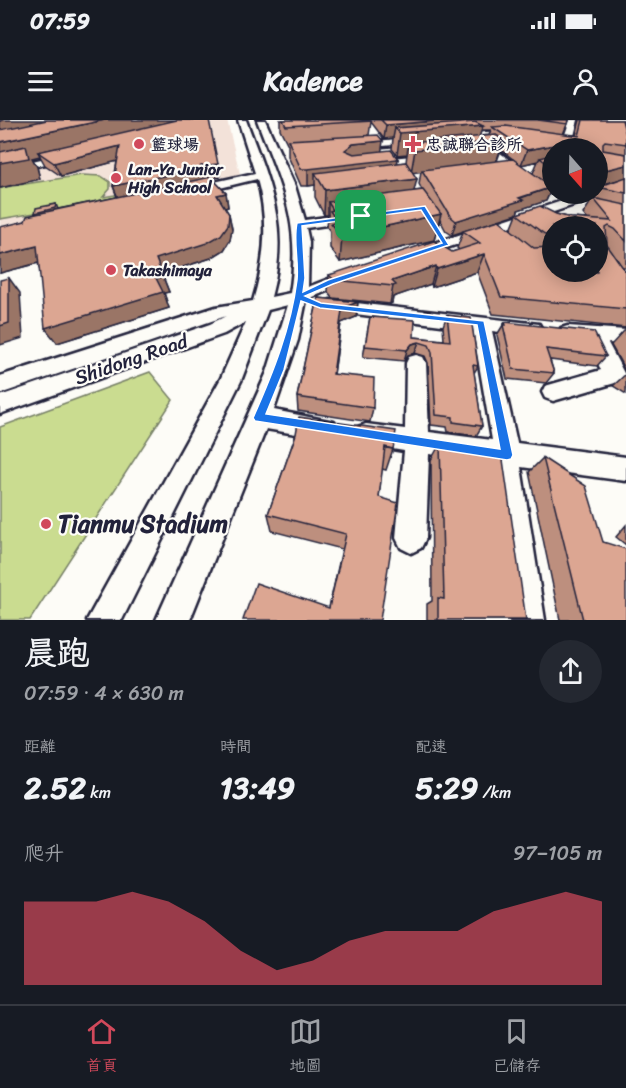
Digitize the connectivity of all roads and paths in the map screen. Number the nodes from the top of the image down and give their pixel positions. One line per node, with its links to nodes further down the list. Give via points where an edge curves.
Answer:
1 (242, 120): 12 (street)
2 (450, 120): 5 (street)
3 (573, 120): 6 (street)
4 (265, 123): 14 (street)
5 (471, 136): 7 (street); 10 (street, via 504,130); 13 (street)
6 (568, 138)
7 (437, 139)
8 (377, 140): 9 (street); 11 (street); 19 (street)
9 (425, 140)
10 (542, 140)
11 (347, 147)
12 (252, 151): 14 (street); 24 (street)
13 (491, 151): 16 (street); 21 (street)
14 (279, 152): 31 (street, via 297,193)
15 (77, 153): 23 (street)
16 (469, 153)
17 (447, 155): 19 (street)
18 (352, 165): 19 (street)
19 (396, 165)
20 (488, 169): 21 (street)
21 (515, 169): 22 (street); 25 (street)
22 (534, 169)
23 (0, 171)
24 (261, 175): 26 (street); 37 (street, via 272,227)
25 (537, 184)
26 (176, 194)
27 (572, 204): 28 (street)
28 (562, 209): 29 (street); 32 (street, via 518,219)
29 (588, 209)
30 (366, 216): 31 (street)
31 (299, 225): 36 (street, via 302,250)
32 (495, 229): 33 (street); 34 (street, via 442,238)
33 (510, 241)
34 (399, 259)
35 (365, 271): 36 (street, Shidong Road)
36 (298, 297): 37 (street, Shidong Road); 38 (street, via 320,305); 45 (street, via 279,370)
37 (260, 306): 42 (street, Shidong Road, via 222,311); 44 (street, Shidong Road, via 216,329); 50 (street, via 230,383)
38 (481, 323): 39 (street); 47 (street)
39 (594, 335): 40 (street); 43 (street, via 614,375)
40 (626, 337)
41 (416, 363): 46 (street)
42 (0, 385)
43 (554, 392)
44 (0, 405)
45 (259, 418): 46 (street); 51 (street)
46 (417, 443): 47 (street); 49 (street)
47 (507, 455): 48 (street); 52 (street)
48 (626, 469)
49 (411, 538)
50 (104, 620)
51 (173, 620)
52 (528, 620)

